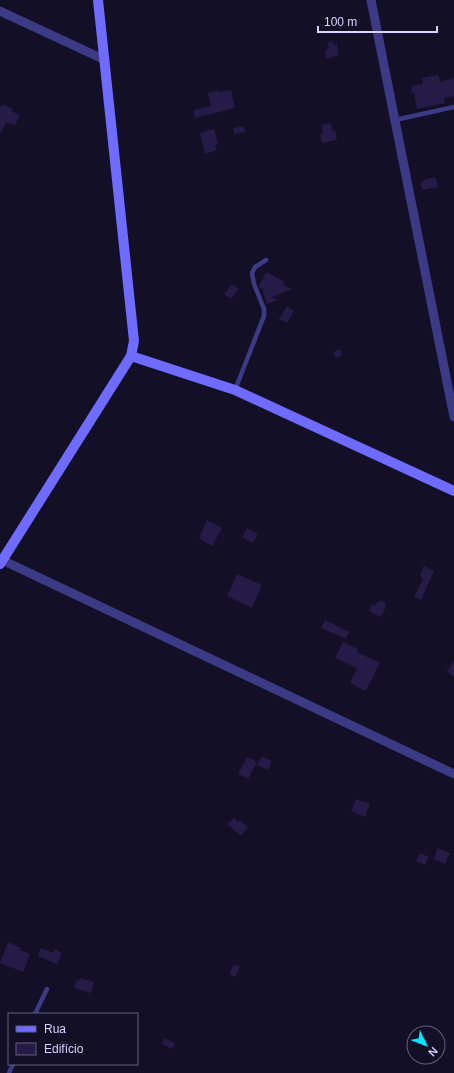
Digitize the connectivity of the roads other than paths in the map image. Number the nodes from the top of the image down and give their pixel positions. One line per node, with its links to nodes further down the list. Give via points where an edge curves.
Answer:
1 (98, 0): 4 (street)
2 (370, 0): 6 (street)
3 (0, 11): 4 (street)
4 (105, 60): 8 (street, via 134,341)
5 (454, 107): 6 (lane)
6 (395, 120): 10 (street)
7 (266, 260): 9 (lane, via 255,267 252,273 264,316)
8 (131, 356): 9 (street); 12 (street)
9 (235, 390): 11 (street)
10 (454, 417)
11 (454, 491)
12 (1, 561): 13 (street)
13 (454, 774)
14 (46, 989): 15 (lane)
15 (35, 1013)

